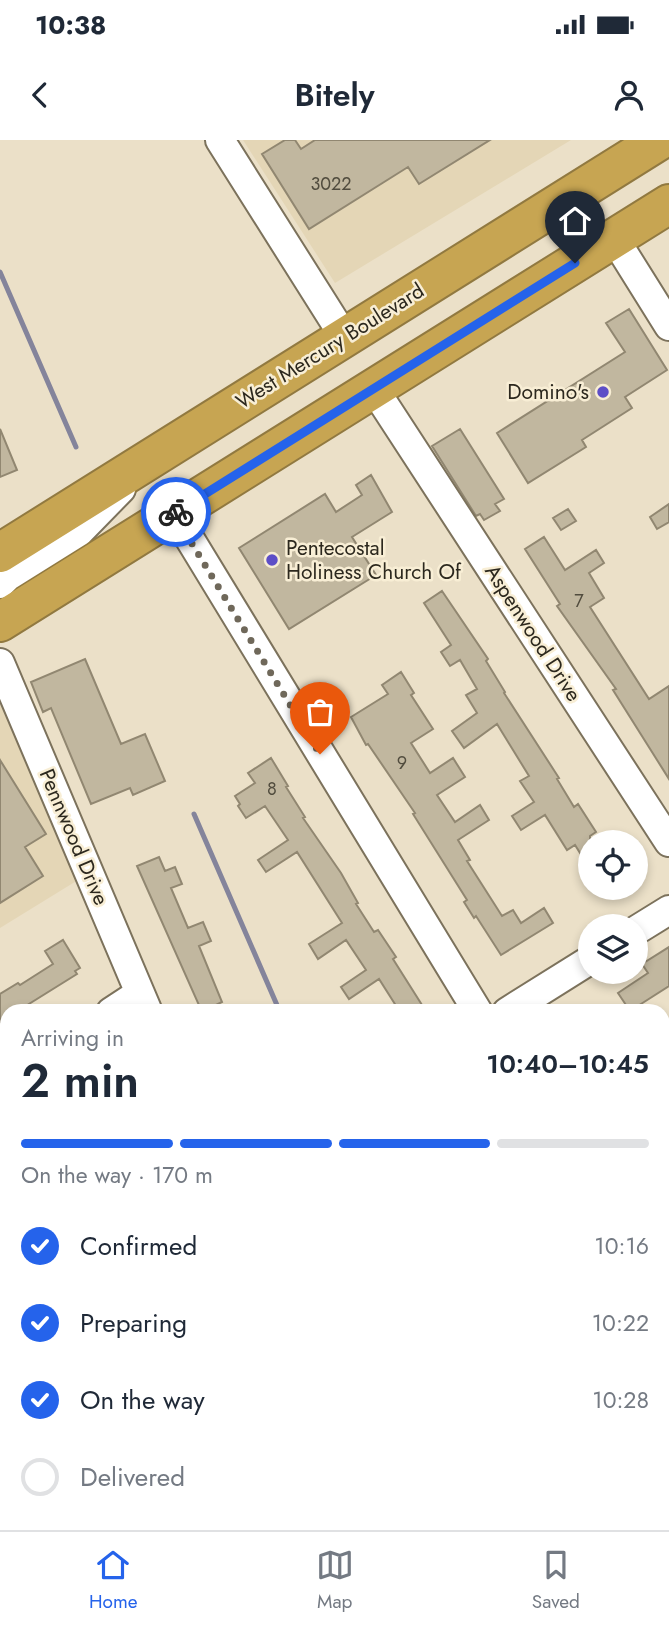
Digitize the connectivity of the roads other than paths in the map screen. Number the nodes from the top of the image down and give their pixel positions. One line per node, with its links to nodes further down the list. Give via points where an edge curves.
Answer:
1 (220, 140): 6 (street)
2 (660, 140): 6 (highway, West Mercury Boulevard)
3 (669, 204): 4 (highway)
4 (614, 238): 5 (street); 7 (highway)
5 (669, 326)
6 (345, 338): 8 (highway, West Mercury Boulevard)
7 (374, 389): 9 (highway); 14 (street, Aspenwood Drive)
8 (153, 457): 10 (highway, West Mercury Boulevard); 11 (street, via 79,532)
9 (174, 513): 12 (highway); 19 (street)
10 (0, 553)
11 (0, 584)
12 (0, 622)
13 (0, 663): 18 (street, Pennwood Drive)
14 (669, 842)
15 (669, 910): 16 (street)
16 (648, 923)
17 (578, 968): 20 (street)
18 (144, 1002)
19 (473, 1004)
20 (520, 1004)

